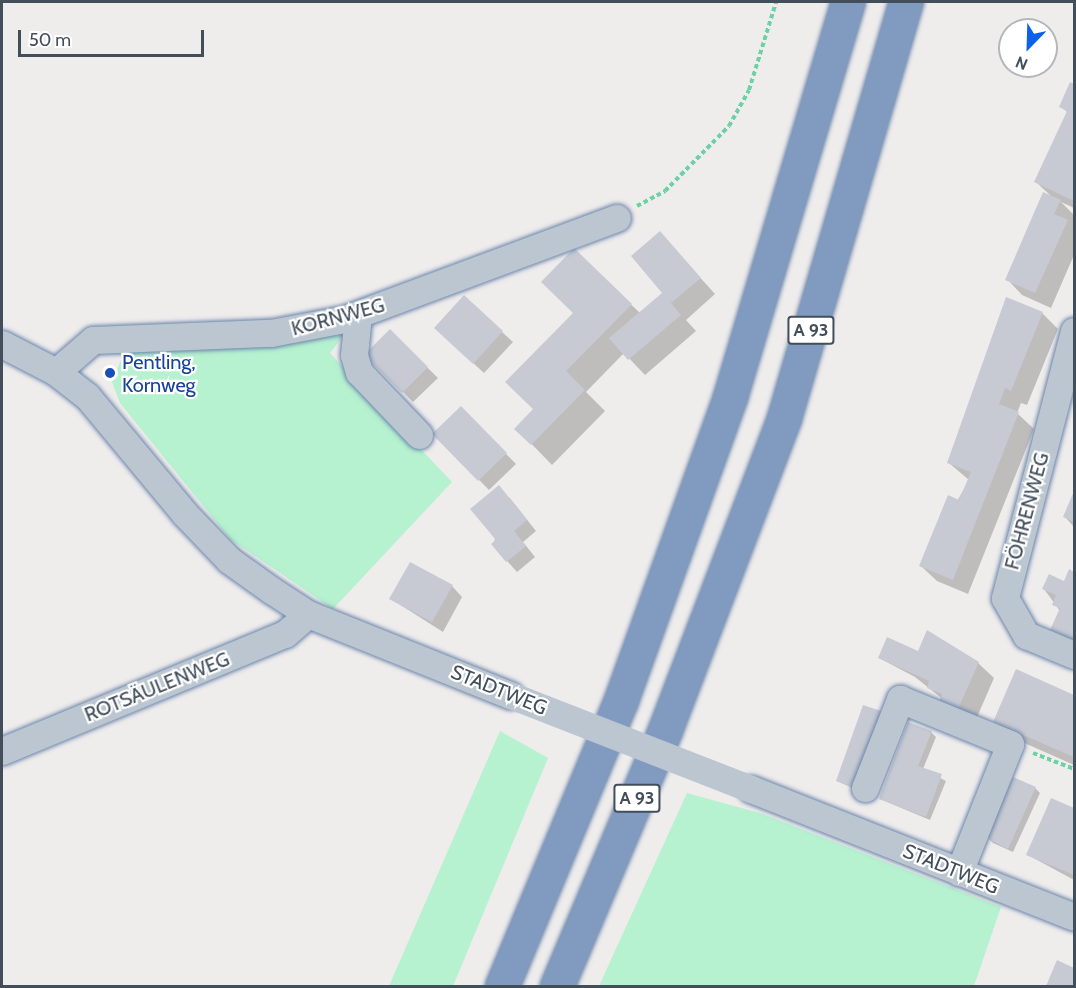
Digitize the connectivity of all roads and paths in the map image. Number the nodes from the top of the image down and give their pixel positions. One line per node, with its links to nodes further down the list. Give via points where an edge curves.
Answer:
1 (776, 2): 4 (path, via 749,90 729,126 665,191)
2 (848, 2): 18 (highway, A 93, via 730,397 621,700)
3 (906, 2): 19 (highway, A 93, via 784,418 665,730)
4 (617, 218): 5 (street, KORNWEG)
5 (358, 315): 8 (street, KORNWEG, via 271,333 93,340); 9 (street, via 354,356 359,372)
6 (1074, 331): 11 (street, FÖHRENWEG, via 1005,598 1026,635)
7 (2, 344): 8 (street, STADTWEG)
8 (56, 372): 10 (street, STADTWEG, via 110,419 229,560)
9 (419, 435)
10 (308, 614): 13 (street, ROTSÄULENWEG, via 285,634); 16 (street, STADTWEG, bridge)
11 (1074, 655)
12 (1010, 744): 14 (path); 15 (street, via 900,699); 16 (street)
13 (2, 751)
14 (1074, 770)
15 (865, 788)
16 (959, 872): 17 (street, STADTWEG)
17 (1074, 917)
18 (502, 987)
19 (558, 987)

